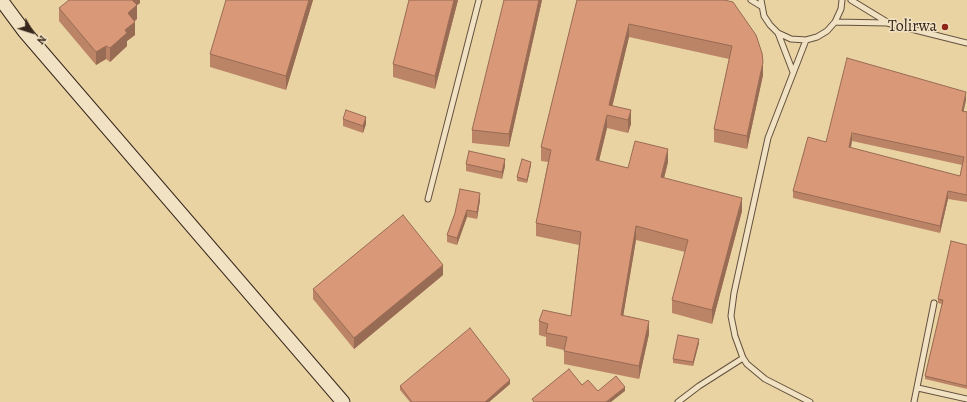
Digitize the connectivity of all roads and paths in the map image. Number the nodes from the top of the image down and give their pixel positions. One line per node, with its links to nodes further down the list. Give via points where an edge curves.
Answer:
1 (1, 0): 18 (main road, via 24,31)
2 (479, 0): 13 (lane)
3 (750, 0): 6 (lane)
4 (842, 0): 7 (lane)
5 (851, 0): 8 (lane)
6 (761, 3): 9 (lane, via 764,16)
7 (835, 22): 8 (lane); 10 (lane, via 827,31)
8 (887, 23): 11 (lane)
9 (778, 33): 10 (lane, via 791,39); 12 (lane)
10 (806, 40): 12 (lane)
11 (967, 43)
12 (793, 72): 15 (lane, via 768,138 734,293 731,316)
13 (428, 199)
14 (934, 303): 16 (lane)
15 (743, 358): 19 (lane); 20 (lane, via 765,379)
16 (918, 388): 17 (lane); 21 (lane)
17 (967, 399)
18 (343, 402)
19 (678, 402)
20 (809, 402)
21 (914, 402)

